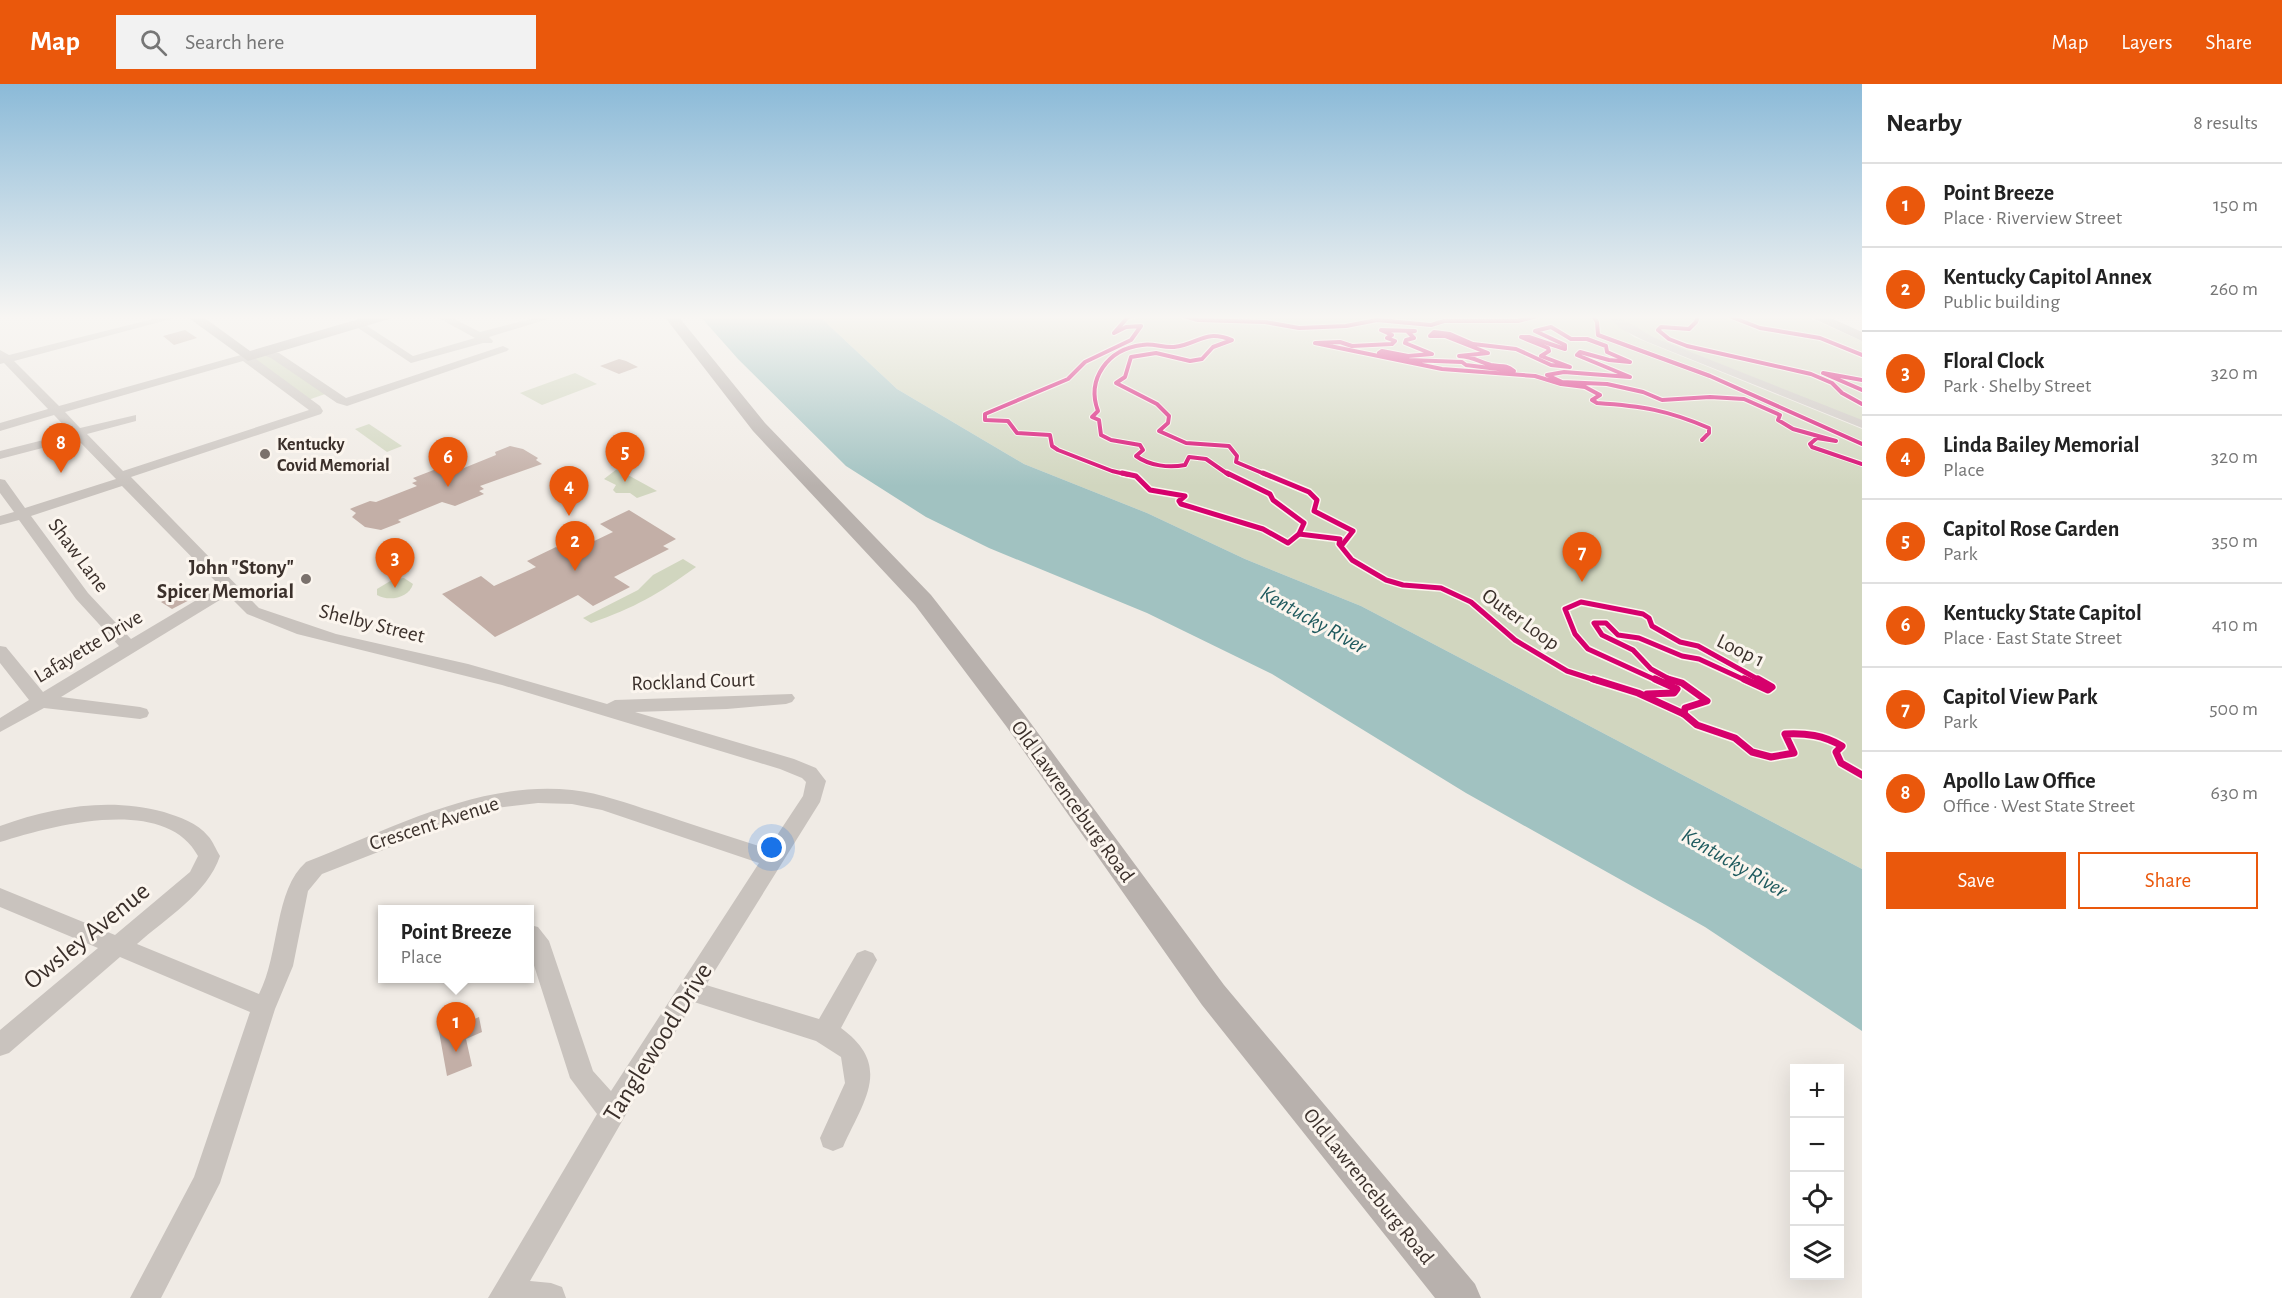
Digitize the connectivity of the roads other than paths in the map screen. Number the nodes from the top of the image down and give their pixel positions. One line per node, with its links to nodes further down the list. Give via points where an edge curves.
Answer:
1 (17, 373): 9 (street, Shelby Street)
2 (188, 373): 9 (street)
3 (264, 373): 10 (street)
4 (301, 373): 8 (street)
5 (431, 373): 8 (street)
6 (716, 373): 44 (main road, Old Lawrenceburg Road, via 759,427 923,600 1015,720 1213,995)
7 (1733, 373): 12 (street)
8 (344, 401): 10 (street, via 347,406 337,411)
9 (57, 410): 13 (street); 14 (street, Shelby Street)
10 (313, 412): 16 (street)
11 (132, 418): 14 (street)
12 (1862, 424)
13 (0, 427)
14 (80, 433): 15 (street); 16 (street, Shelby Street)
15 (0, 455)
16 (124, 478): 18 (street); 20 (street, Shelby Street)
17 (0, 483): 18 (street, Shaw Lane)
18 (22, 514): 19 (street); 21 (street, Shaw Lane, via 82,596)
19 (0, 520)
20 (230, 587): 21 (street, Lafayette Drive); 25 (street, Shelby Street, via 253,611 283,622)
21 (130, 648): 24 (street, Lafayette Drive)
22 (0, 651): 24 (street)
23 (786, 698): 25 (street, Rockland Court)
24 (40, 701): 26 (street); 27 (street, Lafayette Drive)
25 (602, 707): 28 (street, Shelby Street, via 787,764 809,773)
26 (140, 713)
27 (0, 726)
28 (817, 789): 30 (street, Tanglewood Drive)
29 (0, 834): 33 (street, Owsley Avenue, via 88,812 166,820 195,837 207,849 204,871)
30 (773, 860): 35 (street, Tanglewood Drive); 36 (street, Crescent Avenue, via 588,800 538,796 487,802 338,856 306,874 297,889 275,988)
31 (0, 897): 33 (street)
32 (534, 938): 39 (street, via 583,1078)
33 (118, 946): 36 (street); 38 (street, Owsley Avenue)
34 (865, 960): 37 (street)
35 (689, 990): 37 (street); 39 (street, Tanglewood Drive)
36 (264, 1007): 42 (street, Crescent Avenue, via 206,1183)
37 (825, 1033): 40 (street, via 850,1049 859,1072 858,1084)
38 (0, 1045)
39 (613, 1113): 41 (street, Tanglewood Drive)
40 (833, 1138)
41 (504, 1296): 43 (street)
42 (145, 1298)
43 (551, 1298)
44 (1461, 1298)

